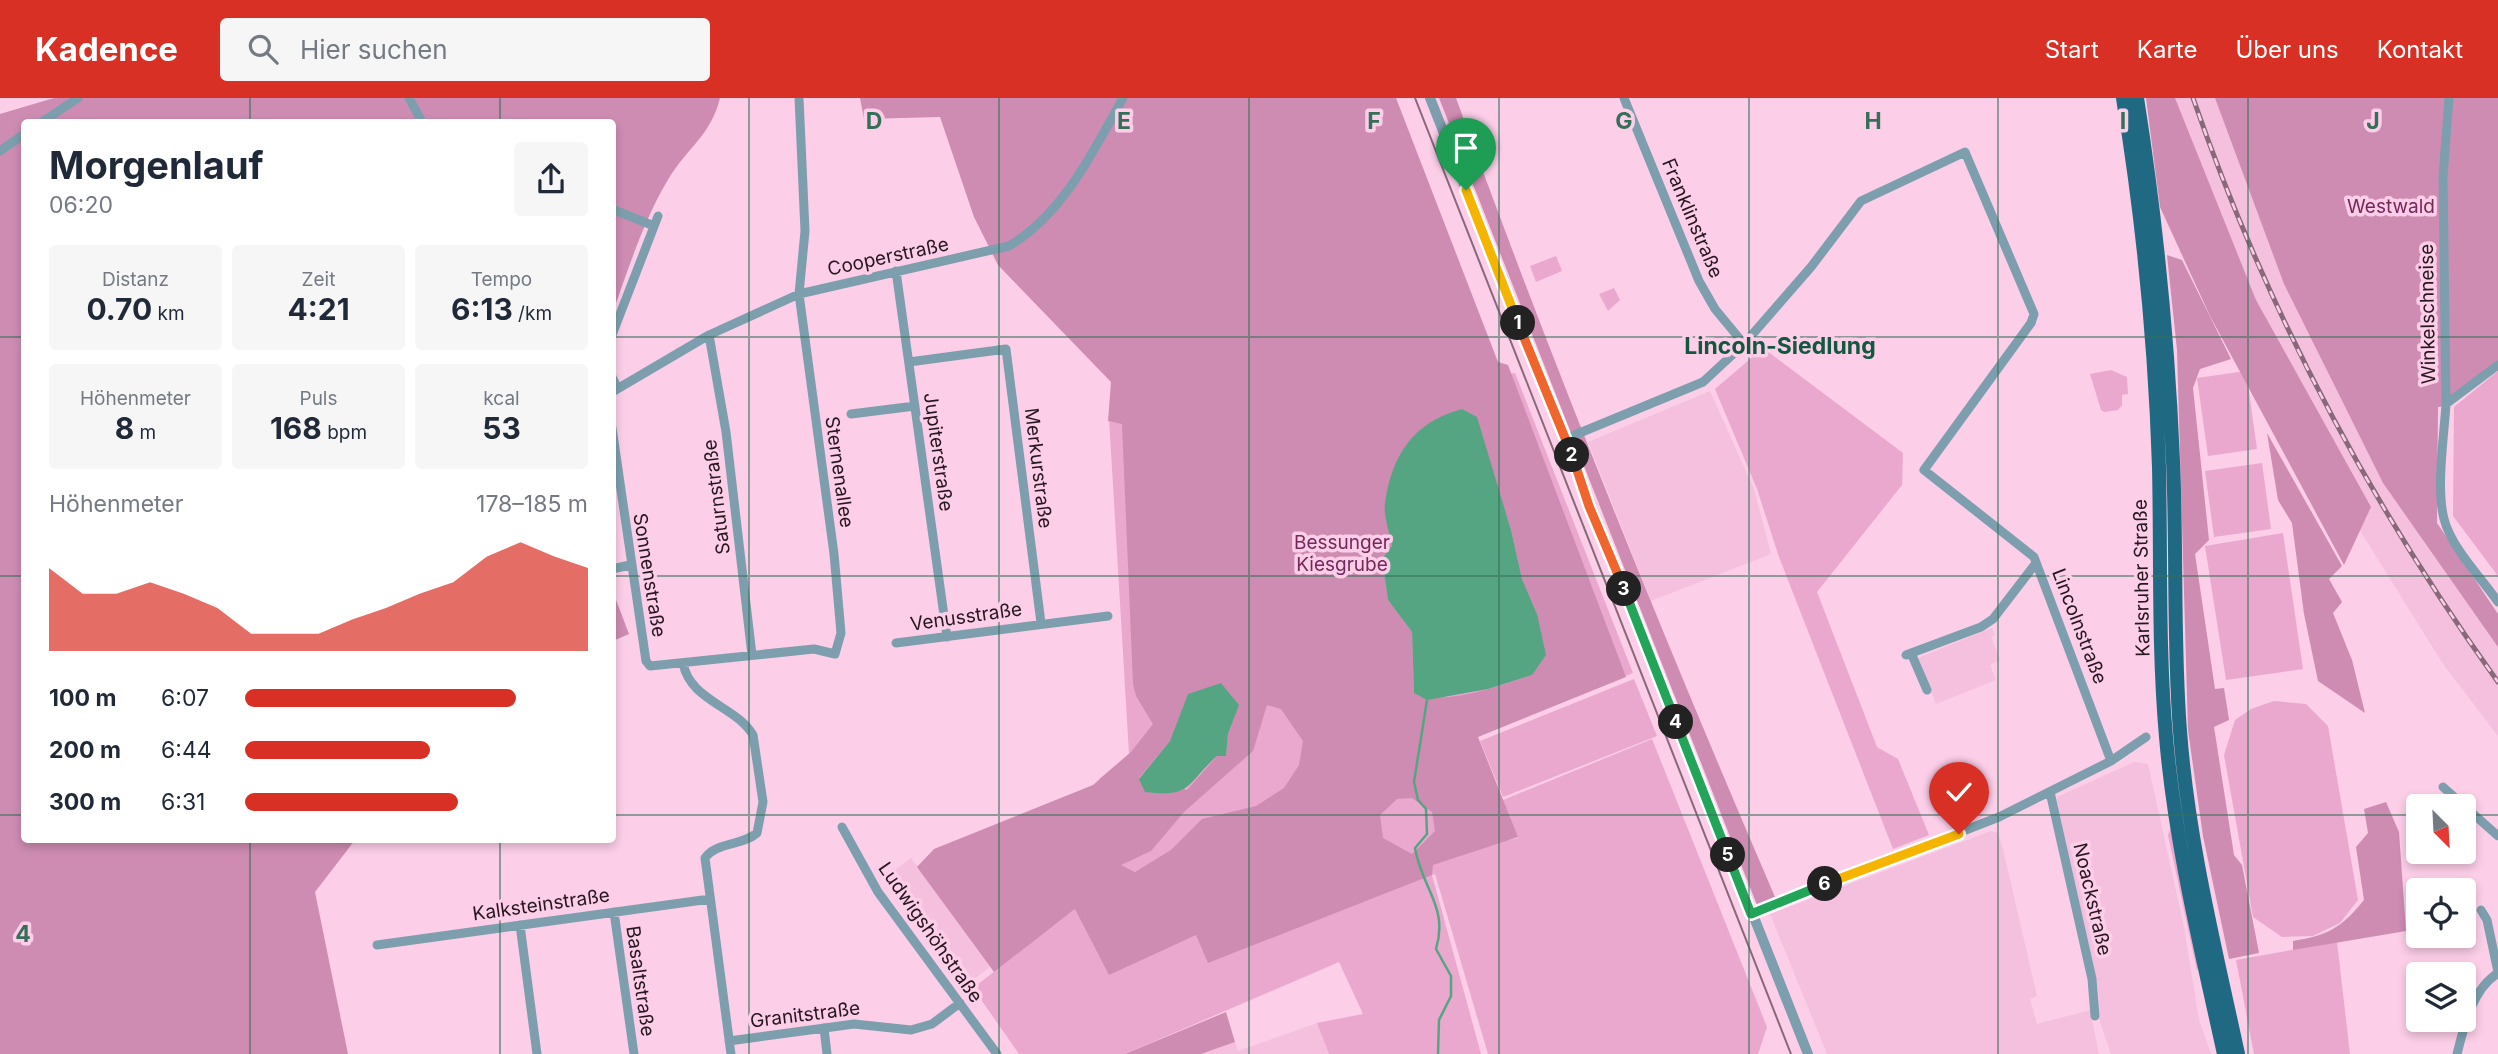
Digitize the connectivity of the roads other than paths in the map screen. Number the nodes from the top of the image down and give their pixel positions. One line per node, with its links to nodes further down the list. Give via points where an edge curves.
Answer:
1 (78, 98): 10 (street)
2 (409, 98): 11 (street)
3 (799, 98): 18 (street, Sternenallee, via 805,231)
4 (1123, 98): 17 (street, Cooperstraße, via 1055,208 1032,232 988,253)
5 (1430, 98): 28 (street)
6 (1624, 98): 21 (street, Franklinstraße, via 1699,281)
7 (2123, 98): 65 (main road, Karlsruher Straße, via 2138,196 2154,369 2166,739 2179,836)
8 (2137, 98): 66 (main road, Karlsruher Straße, via 2158,248 2167,372 2176,671 2184,773 2194,847)
9 (2449, 98): 25 (street, Winkelschneise, via 2443,176)
10 (46, 119)
11 (420, 119)
12 (21, 136): 13 (street)
13 (0, 151)
14 (616, 211): 16 (street)
15 (658, 216): 16 (street)
16 (654, 226): 19 (street)
17 (896, 271): 18 (street, Cooperstraße); 22 (street, Jupiterstraße)
18 (799, 294): 20 (street, Cooperstraße); 39 (street, Sternenallee, via 834,554 841,634)
19 (616, 325)
20 (709, 335): 24 (street, Cooperstraße); 38 (street, Saturnstraße, via 726,432)
21 (1744, 344): 28 (street, via 1703,382); 30 (street, Lincolnstraße, via 1861,201 1965,152 2034,314 1924,470)
22 (909, 362): 26 (street, Jupiterstraße); 35 (street, Merkurstraße, via 1006,349)
23 (2498, 365): 25 (street)
24 (616, 388)
25 (2446, 404): 33 (street, Winkelschneise, via 2444,519)
26 (915, 406): 27 (street); 36 (street, Jupiterstraße)
27 (851, 414)
28 (1565, 439): 51 (street)
29 (616, 458): 31 (street, Sonnenstraße)
30 (2036, 563): 41 (street, via 1993,619 1909,654); 43 (street, Lincolnstraße)
31 (630, 565): 32 (street); 40 (street, Sonnenstraße, via 646,661 654,667)
32 (616, 568)
33 (2498, 602)
34 (1108, 616): 35 (street)
35 (1041, 623): 36 (street, Venusstraße)
36 (947, 637): 37 (street, Venusstraße)
37 (896, 643)
38 (752, 654): 39 (street, Sonnenstraße, via 814,649); 40 (street, Sonnenstraße)
39 (835, 654)
40 (683, 663): 48 (street, via 695,687 753,735 763,802 757,834 740,844 716,849 705,858)
41 (1927, 690)
42 (2147, 737): 43 (street)
43 (2111, 761): 45 (street)
44 (2443, 787): 47 (street)
45 (2050, 792): 51 (street, via 1959,834); 56 (street, Noackstraße, via 2092,979)
46 (842, 827): 55 (street, Ludwigshöhstraße, via 878,892)
47 (2498, 836)
48 (710, 899): 50 (street, Kalksteinstraße); 58 (street)
49 (2481, 911): 54 (street)
50 (614, 912): 52 (street, Kalksteinstraße); 60 (street, Basaltstraße)
51 (1751, 914): 64 (street)
52 (520, 925): 53 (street, Kalksteinstraße); 59 (street)
53 (377, 945)
54 (2498, 973): 67 (street, via 2477,997)
55 (960, 1003): 57 (street, Granitstraße, via 932,1024 911,1030 865,1023); 63 (street, Ludwigshöhstraße)
56 (2095, 1016)
57 (824, 1028): 58 (street, Granitstraße); 62 (street)
58 (729, 1041): 61 (street)
59 (537, 1054)
60 (634, 1054)
61 (731, 1054)
62 (827, 1054)
63 (997, 1054)
64 (1808, 1054)
65 (2224, 1054)
66 (2238, 1054)
67 (2457, 1054)

